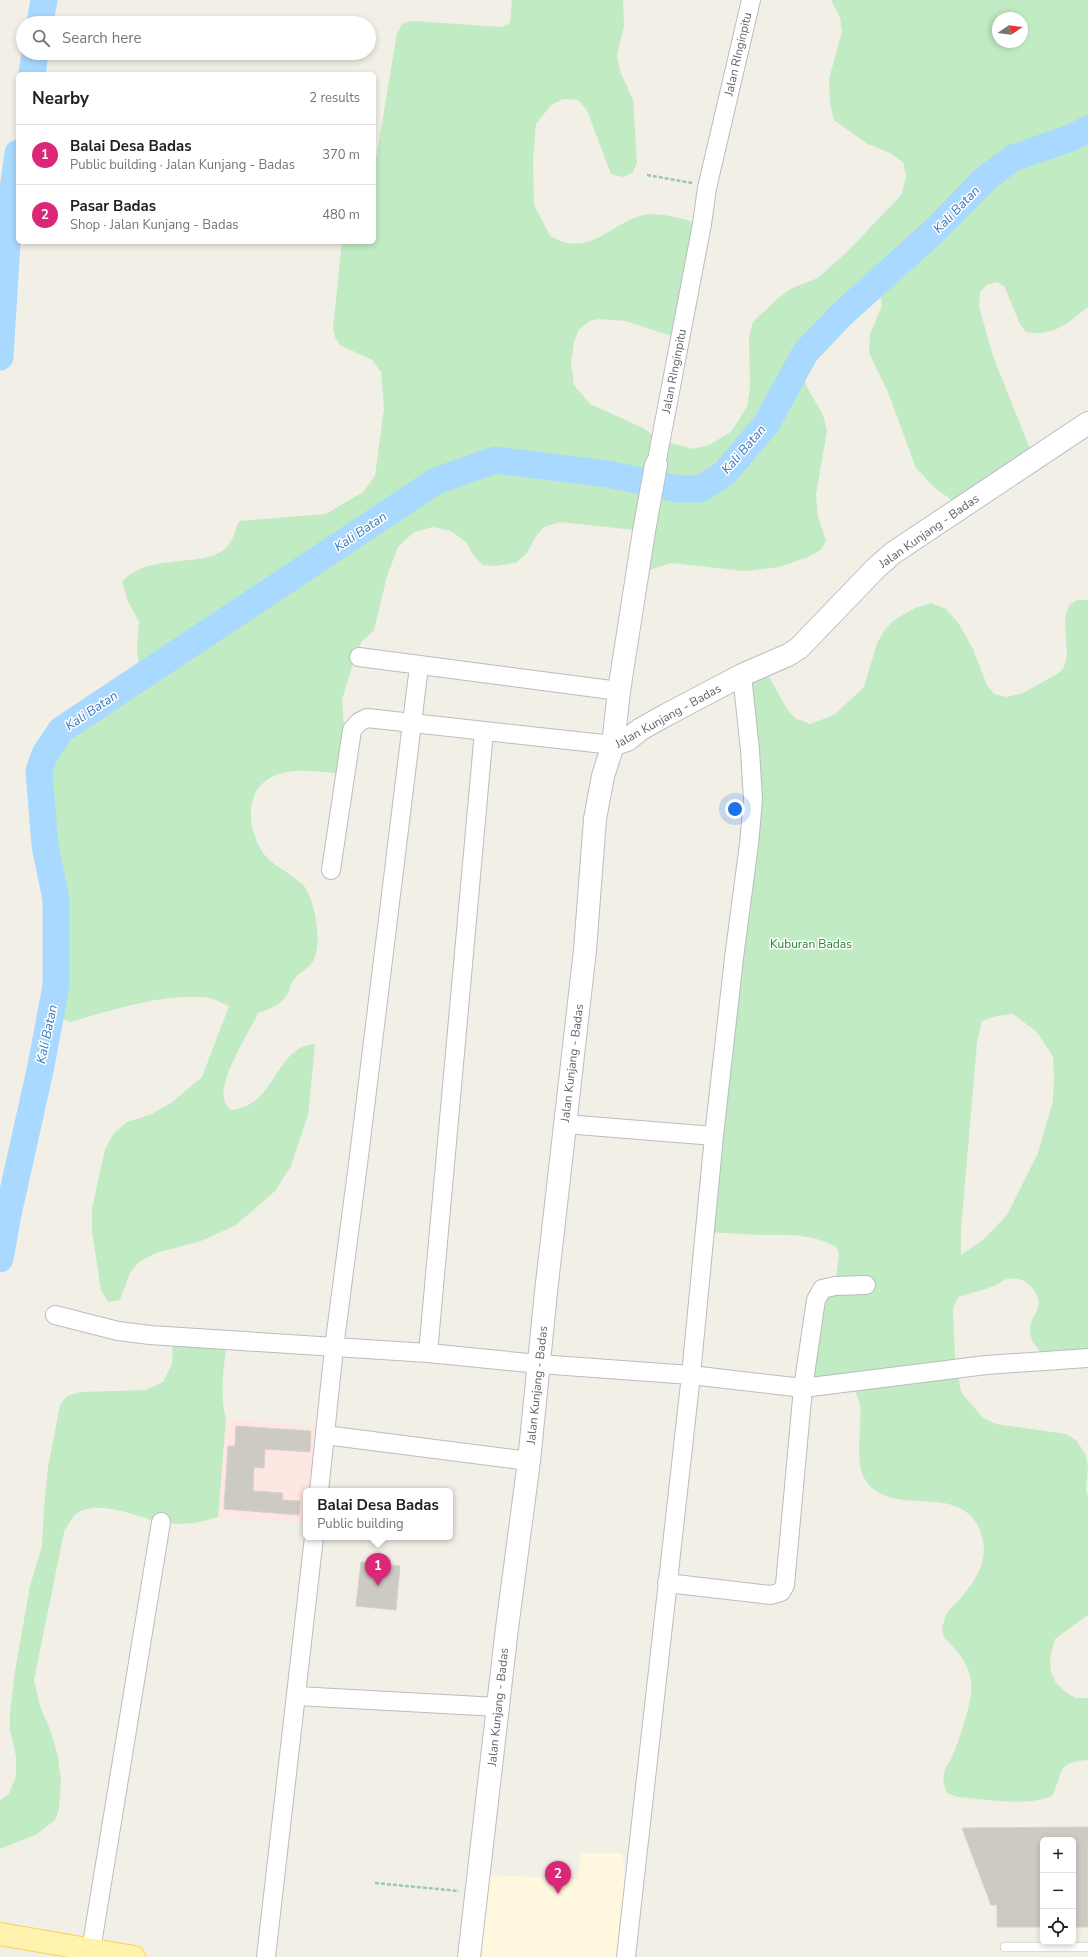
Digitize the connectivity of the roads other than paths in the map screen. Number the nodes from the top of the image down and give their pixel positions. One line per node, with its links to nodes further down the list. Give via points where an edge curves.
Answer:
1 (751, 0): 3 (street, Jalan RInginpitu, via 707,188)
2 (1088, 423): 6 (main road, Jalan Kunjang - Badas, via 893,553 799,648)
3 (656, 465): 7 (main road, Jalan RInginpitu)
4 (359, 657): 5 (street)
5 (419, 666): 7 (street); 8 (street)
6 (742, 676): 10 (main road, Jalan Kunjang - Badas, via 648,725 627,740); 13 (street, via 753,800)
7 (619, 691): 10 (main road, Jalan RInginpitu)
8 (412, 724): 9 (street); 11 (street, via 367,718 352,730); 16 (street)
9 (484, 731): 10 (street); 17 (street)
10 (613, 745): 12 (main road, Jalan Kunjang - Badas, via 603,776 595,819 585,950)
11 (331, 870)
12 (566, 1124): 13 (street); 19 (main road, Jalan Kunjang - Badas)
13 (714, 1136): 20 (street)
14 (866, 1285): 21 (street, via 835,1286 822,1290 816,1300)
15 (55, 1315): 16 (street, via 131,1333)
16 (334, 1348): 17 (street); 22 (street)
17 (428, 1353): 19 (street)
18 (1088, 1358): 21 (street, via 986,1365)
19 (539, 1364): 20 (street); 23 (main road, Jalan Kunjang - Badas)
20 (692, 1376): 21 (street); 27 (street)
21 (803, 1388): 27 (street, via 786,1585 781,1592 772,1595)
22 (325, 1435): 23 (street); 24 (street)
23 (528, 1462): 29 (main road, Jalan Kunjang - Badas)
24 (319, 1488)
25 (161, 1522): 33 (street)
26 (314, 1540): 28 (street)
27 (667, 1583): 37 (street)
28 (297, 1696): 29 (street); 35 (street)
29 (498, 1707): 36 (main road, Jalan Kunjang - Badas)
30 (0, 1934): 33 (main road)
31 (1005, 1946): 32 (lane)
32 (1088, 1946)
33 (91, 1950): 34 (main road)
34 (134, 1957)
35 (266, 1957)
36 (469, 1957)
37 (626, 1957)

